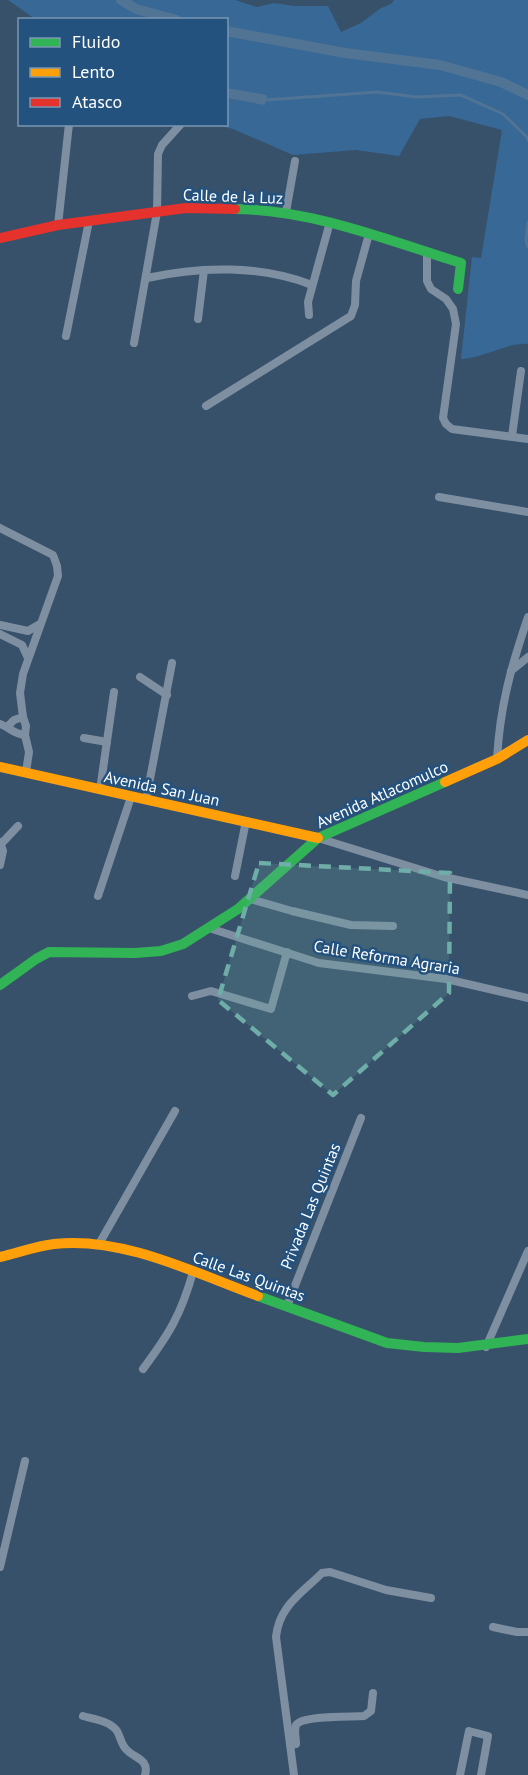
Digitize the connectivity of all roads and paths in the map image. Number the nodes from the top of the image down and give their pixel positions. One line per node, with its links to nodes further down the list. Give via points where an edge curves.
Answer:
1 (69, 126): 8 (street)
2 (179, 126): 4 (street, via 158,154)
3 (295, 161): 5 (street)
4 (157, 212): 5 (street, Calle de la Luz, via 186,208); 6 (street, Calle de la Luz); 13 (street)
5 (286, 212): 7 (street, Calle de la Luz)
6 (89, 221): 8 (street, Calle de la Luz); 18 (street)
7 (330, 222): 9 (street, Calle de la Luz); 14 (street)
8 (58, 225): 10 (street, Calle de la Luz)
9 (369, 234): 11 (street, Calle de la Luz); 21 (street, via 351,316)
10 (0, 238)
11 (427, 252): 15 (street, Calle de la Luz, via 461,263); 22 (street, via 427,281 453,309 456,324 443,418 452,429)
12 (204, 270): 13 (street); 14 (street, via 274,272); 17 (street)
13 (147, 278): 19 (street)
14 (312, 285): 16 (street)
15 (458, 289)
16 (309, 315)
17 (198, 319)
18 (66, 336)
19 (134, 343)
20 (521, 371): 22 (street)
21 (206, 406)
22 (512, 436): 23 (street)
23 (528, 438)
24 (439, 497): 25 (street)
25 (528, 512)
26 (0, 528): 28 (street, via 52,555 57,566 58,576)
27 (528, 616): 34 (street)
28 (40, 624): 29 (street, via 28,631); 32 (street)
29 (0, 626)
30 (0, 634): 32 (street, via 22,645)
31 (528, 657): 34 (street)
32 (28, 658): 38 (street, via 20,693)
33 (172, 663): 37 (street)
34 (509, 672): 44 (street)
35 (140, 677): 37 (street)
36 (114, 692): 43 (street)
37 (166, 695): 49 (street)
38 (23, 717): 39 (street); 40 (street)
39 (3, 726): 40 (street, via 14,734)
40 (25, 735): 46 (street, via 29,752)
41 (84, 738): 43 (street)
42 (528, 740): 44 (street, Avenida Atlacomulco)
43 (107, 742): 47 (street)
44 (497, 759): 52 (street, Avenida Atlacomulco)
45 (0, 766): 46 (street, Avenida San Juan)
46 (26, 772): 47 (street, Avenida San Juan)
47 (100, 790): 48 (street, Avenida San Juan)
48 (131, 797): 49 (street, Avenida San Juan); 57 (street)
49 (146, 800): 50 (street, Avenida San Juan)
50 (246, 821): 52 (street, Avenida San Juan); 55 (street)
51 (18, 826): 53 (street)
52 (318, 838): 56 (street, via 444,877); 58 (street, Avenida Atlacomulco)
53 (1, 843): 54 (street)
54 (0, 865)
55 (235, 876)
56 (528, 895)
57 (98, 896)
58 (250, 898): 59 (street, via 351,925); 60 (street, Avenida Atlacomulco)
59 (393, 926)
60 (209, 928): 61 (street, Calle Reforma Agraria); 62 (street, Avenida Atlacomulco, via 183,944 161,951 49,952)
61 (287, 952): 63 (street, via 272,1009 211,991); 64 (street, Calle Reforma Agraria, via 319,963 446,979)
62 (2, 981)
63 (192, 996)
64 (528, 998)
65 (175, 1111): 67 (street)
66 (361, 1118): 71 (street, Privada Las Quintas)
67 (99, 1244): 69 (street, Calle Las Quintas, via 54,1244); 70 (street, Calle Las Quintas, via 144,1254)
68 (528, 1251): 73 (street)
69 (0, 1257)
70 (194, 1272): 71 (street, Calle Las Quintas); 74 (street, via 170,1333)
71 (287, 1305): 73 (street, Calle Las Quintas, via 387,1343 419,1348)
72 (528, 1339): 73 (street)
73 (486, 1347)
74 (142, 1369)
75 (26, 1461): 76 (street)
76 (0, 1568)
77 (431, 1598): 82 (street, via 386,1590 330,1572 322,1573 283,1611 276,1637)
78 (493, 1627): 79 (street)
79 (528, 1632)
80 (373, 1693): 82 (street, via 371,1711 364,1716 298,1722 296,1744)
81 (83, 1716): 83 (street, via 102,1720 116,1729 125,1749 145,1764)
82 (291, 1745): 84 (street)
83 (145, 1775)
84 (294, 1775)
85 (460, 1775): 86 (street, via 469,1731 488,1736)
86 (481, 1775)

